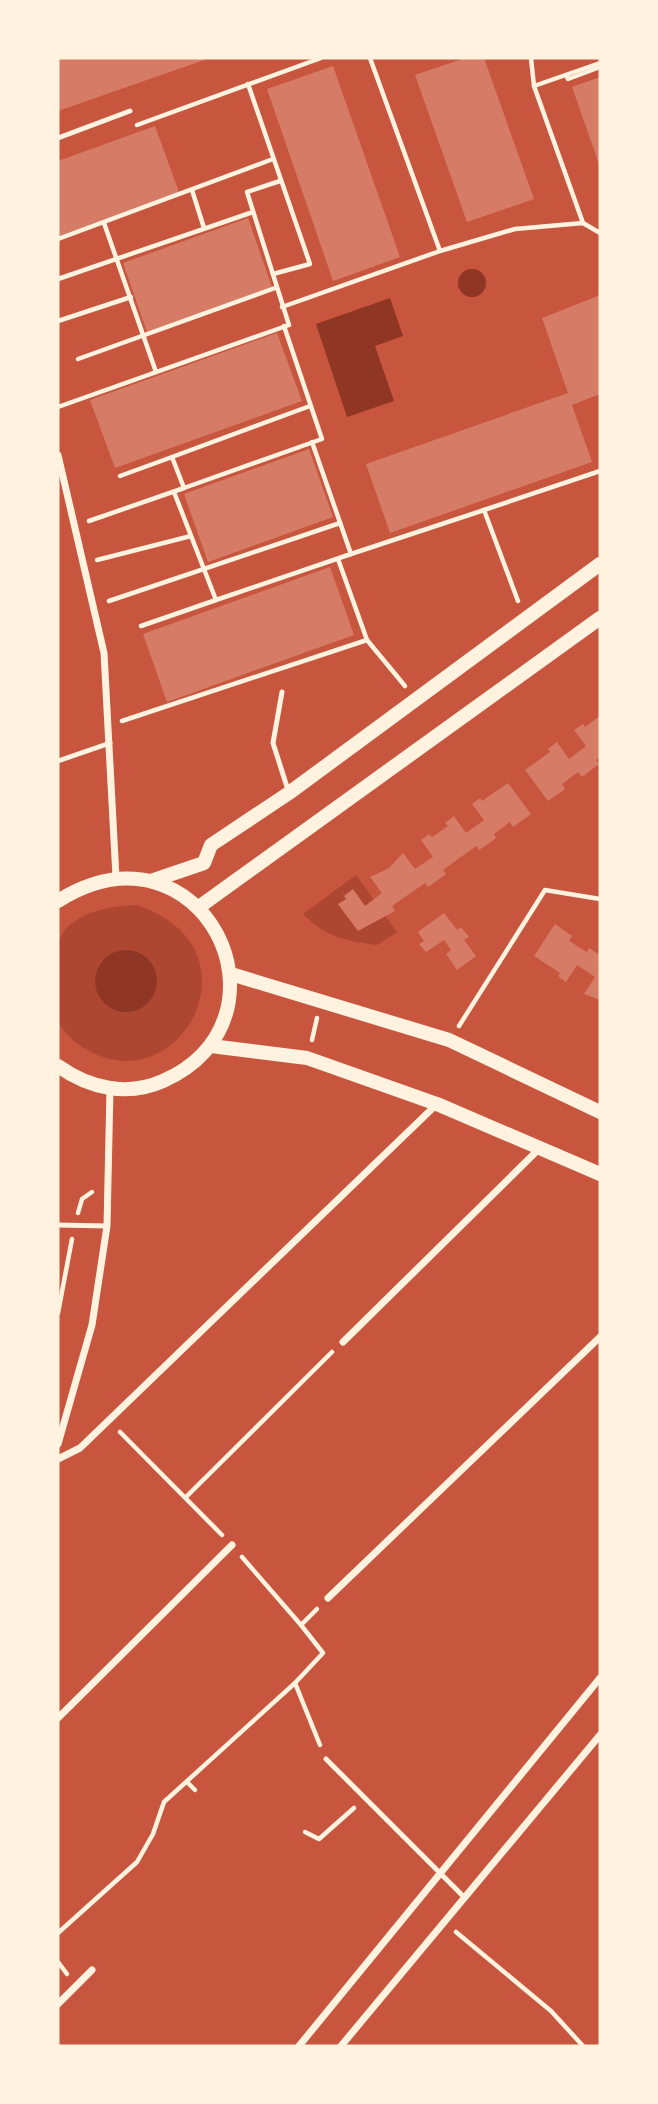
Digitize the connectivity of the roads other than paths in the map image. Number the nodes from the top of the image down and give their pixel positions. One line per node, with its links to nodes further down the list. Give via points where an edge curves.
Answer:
1 (130, 111): 2 (lane)
2 (58, 138)
3 (58, 455): 4 (street)
4 (61, 480): 8 (street, via 104,653)
5 (600, 564): 10 (main road)
6 (600, 618): 14 (main road)
7 (282, 692): 10 (lane, via 273,743)
8 (110, 743): 9 (lane); 11 (street)
9 (58, 761)
10 (289, 793): 12 (main road, via 211,845 204,863)
11 (116, 877): 12 (main road); 13 (main road, via 82,886)
12 (151, 881): 14 (main road, via 177,891)
13 (58, 901)
14 (199, 907): 15 (main road, via 221,938)
15 (231, 974): 16 (main road, via 227,1012); 20 (main road, via 449,1040)
16 (211, 1046): 18 (main road, via 183,1072 149,1088); 19 (main road, via 307,1058)
17 (58, 1066): 18 (main road, via 78,1080)
18 (110, 1089): 24 (street)
19 (437, 1104): 21 (main road); 28 (street, via 80,1448)
20 (600, 1112)
21 (540, 1148): 22 (main road); 26 (street)
22 (600, 1174)
23 (58, 1224): 24 (lane)
24 (107, 1226): 27 (street, via 92,1325)
25 (600, 1337): 30 (street)
26 (343, 1342)
27 (58, 1442)
28 (58, 1459)
29 (232, 1545): 32 (street)
30 (328, 1598)
31 (600, 1678): 35 (street)
32 (58, 1717)
33 (600, 1735): 36 (street)
34 (326, 1759): 35 (lane)
35 (442, 1875): 36 (lane); 39 (street)
36 (464, 1898): 40 (street)
37 (92, 1970): 38 (street)
38 (58, 2004)
39 (299, 2046)
40 (341, 2046)

